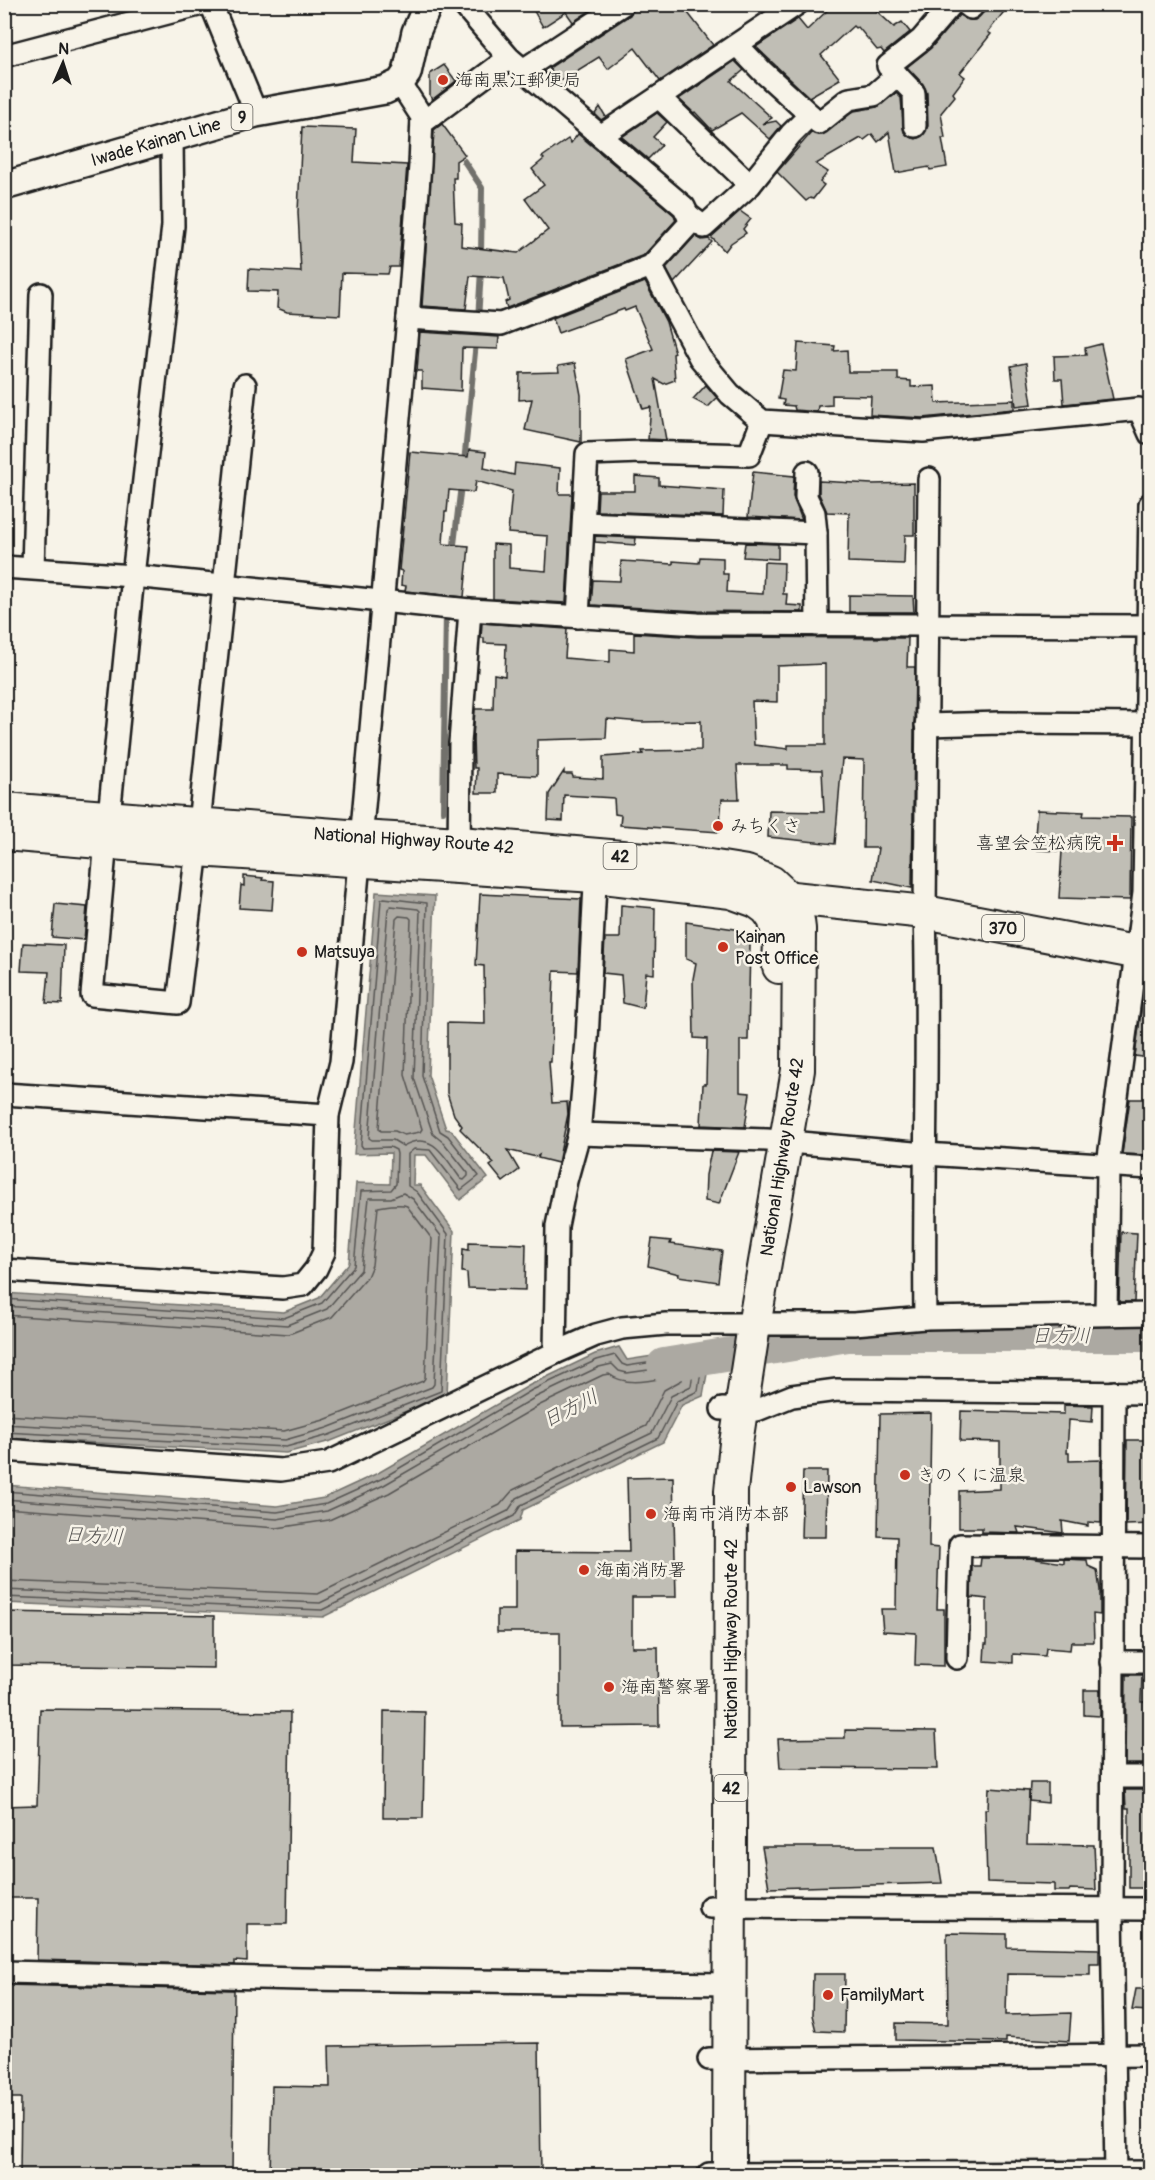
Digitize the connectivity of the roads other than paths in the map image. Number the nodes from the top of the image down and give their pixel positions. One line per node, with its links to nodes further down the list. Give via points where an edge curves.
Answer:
1 (202, 4): 11 (street)
2 (211, 4): 16 (street)
3 (428, 4): 14 (main road, via 416,32 408,73)
4 (463, 4): 12 (street)
5 (623, 4): 12 (street)
6 (797, 4): 10 (street)
7 (952, 4): 13 (street)
8 (966, 4): 9 (street, via 971,8)
9 (974, 4)
10 (737, 45): 15 (street); 17 (street)
11 (4, 56)
12 (516, 64): 18 (street); 20 (street)
13 (892, 70): 17 (street, via 874,96 849,99 819,123); 19 (street, via 914,93)
14 (400, 83): 16 (main road, Iwade Kainan Line / 9, via 385,90); 18 (street)
15 (659, 96): 20 (street); 22 (street)
16 (255, 113): 21 (main road, Iwade Kainan Line / 9)
17 (810, 115): 22 (street)
18 (422, 123): 27 (street)
19 (915, 126)
20 (602, 135): 24 (street, via 684,207)
21 (172, 138): 23 (main road, Iwade Kainan Line / 9); 39 (street, via 173,226)
22 (750, 185): 24 (street, via 704,227)
23 (4, 186)
24 (688, 215): 25 (street, via 691,222)
25 (651, 266): 27 (street, via 501,324); 30 (street, via 700,358 730,394)
26 (41, 294): 38 (street)
27 (408, 318): 41 (street)
28 (245, 385): 40 (street)
29 (1145, 406): 30 (street, via 923,431); 31 (street)
30 (762, 421): 35 (street, via 749,455 587,454)
31 (1150, 434)
32 (807, 472): 36 (street, via 806,497 814,513)
33 (929, 479): 45 (street)
34 (1150, 504): 46 (street)
35 (584, 523): 36 (street); 43 (street)
36 (816, 533): 44 (street)
37 (4, 567): 38 (street)
38 (33, 568): 39 (street)
39 (133, 576): 40 (street); 50 (street)
40 (223, 585): 41 (street); 52 (street)
41 (382, 601): 42 (street); 53 (street)
42 (470, 610): 43 (street); 54 (street, via 460,743)
43 (578, 617): 44 (street)
44 (817, 625): 45 (street)
45 (927, 626): 46 (street); 48 (street)
46 (1150, 626): 47 (street)
47 (1148, 724): 48 (street); 60 (street)
48 (926, 725): 59 (street)
49 (4, 809): 50 (highway, National Highway Route 42 / 42)
50 (108, 829): 51 (highway, National Highway Route 42 / 42); 52 (highway, National Highway Route 42 / 42); 52 (street, via 92,994 178,1003)
51 (4, 834)
52 (198, 837): 53 (highway, National Highway Route 42 / 42)
53 (359, 849): 54 (highway, National Highway Route 42 / 42); 63 (street, via 341,1062)
54 (459, 855): 55 (highway, National Highway Route 42 / 42)
55 (596, 865): 56 (highway, National Highway Route 42 / 42); 64 (street)
56 (733, 881): 57 (highway, 370); 58 (highway, 370, via 773,875); 65 (highway, National Highway Route 42 / 42, via 748,898 763,905 779,933)
57 (788, 898): 58 (highway, 370); 61 (highway, National Highway Route 42 / 42, via 798,921)
58 (856, 904): 59 (highway, 370); 61 (highway, 370, via 824,906 809,914)
59 (925, 912): 60 (highway, 370); 66 (street)
60 (1143, 955): 67 (street)
61 (799, 956): 65 (highway, National Highway Route 42 / 42, via 798,1070)
62 (4, 1094): 63 (street)
63 (328, 1115): 69 (street, via 324,1252 303,1285)
64 (579, 1134): 65 (street); 74 (street, via 557,1226)
65 (777, 1142): 66 (street); 73 (highway, National Highway Route 42 / 42)
66 (925, 1154): 67 (street); 72 (street)
67 (1108, 1165): 68 (street); 70 (street)
68 (1150, 1168)
69 (4, 1270)
70 (1106, 1314): 71 (street); 72 (street)
71 (1150, 1314)
72 (925, 1318): 73 (street)
73 (745, 1328): 74 (street, via 666,1324 622,1328); 77 (highway, National Highway Route 42 / 42)
74 (555, 1353): 78 (street, via 328,1463 281,1470)
75 (1114, 1392): 76 (street); 77 (street, via 837,1390 792,1396 757,1410); 79 (street)
76 (1150, 1393)
77 (733, 1405): 86 (highway, National Highway Route 42 / 42, via 712,1487)
78 (4, 1450)
79 (1113, 1547): 80 (street); 81 (street, via 960,1545); 82 (street)
80 (1150, 1547)
81 (957, 1658)
82 (1112, 1662): 83 (street); 84 (street)
83 (1150, 1662)
84 (1113, 1777): 85 (street); 87 (street)
85 (1150, 1777)
86 (720, 1907): 87 (street); 90 (highway, National Highway Route 42 / 42)
87 (1112, 1909): 88 (street); 92 (street)
88 (1150, 1909)
89 (4, 1972): 90 (street)
90 (719, 1984): 93 (highway, National Highway Route 42 / 42)
91 (1150, 2055): 92 (street)
92 (1115, 2056): 93 (street); 95 (street)
93 (719, 2059): 96 (highway, National Highway Route 42 / 42)
94 (1150, 2172): 95 (street)
95 (1116, 2174): 96 (street)
96 (719, 2175)

